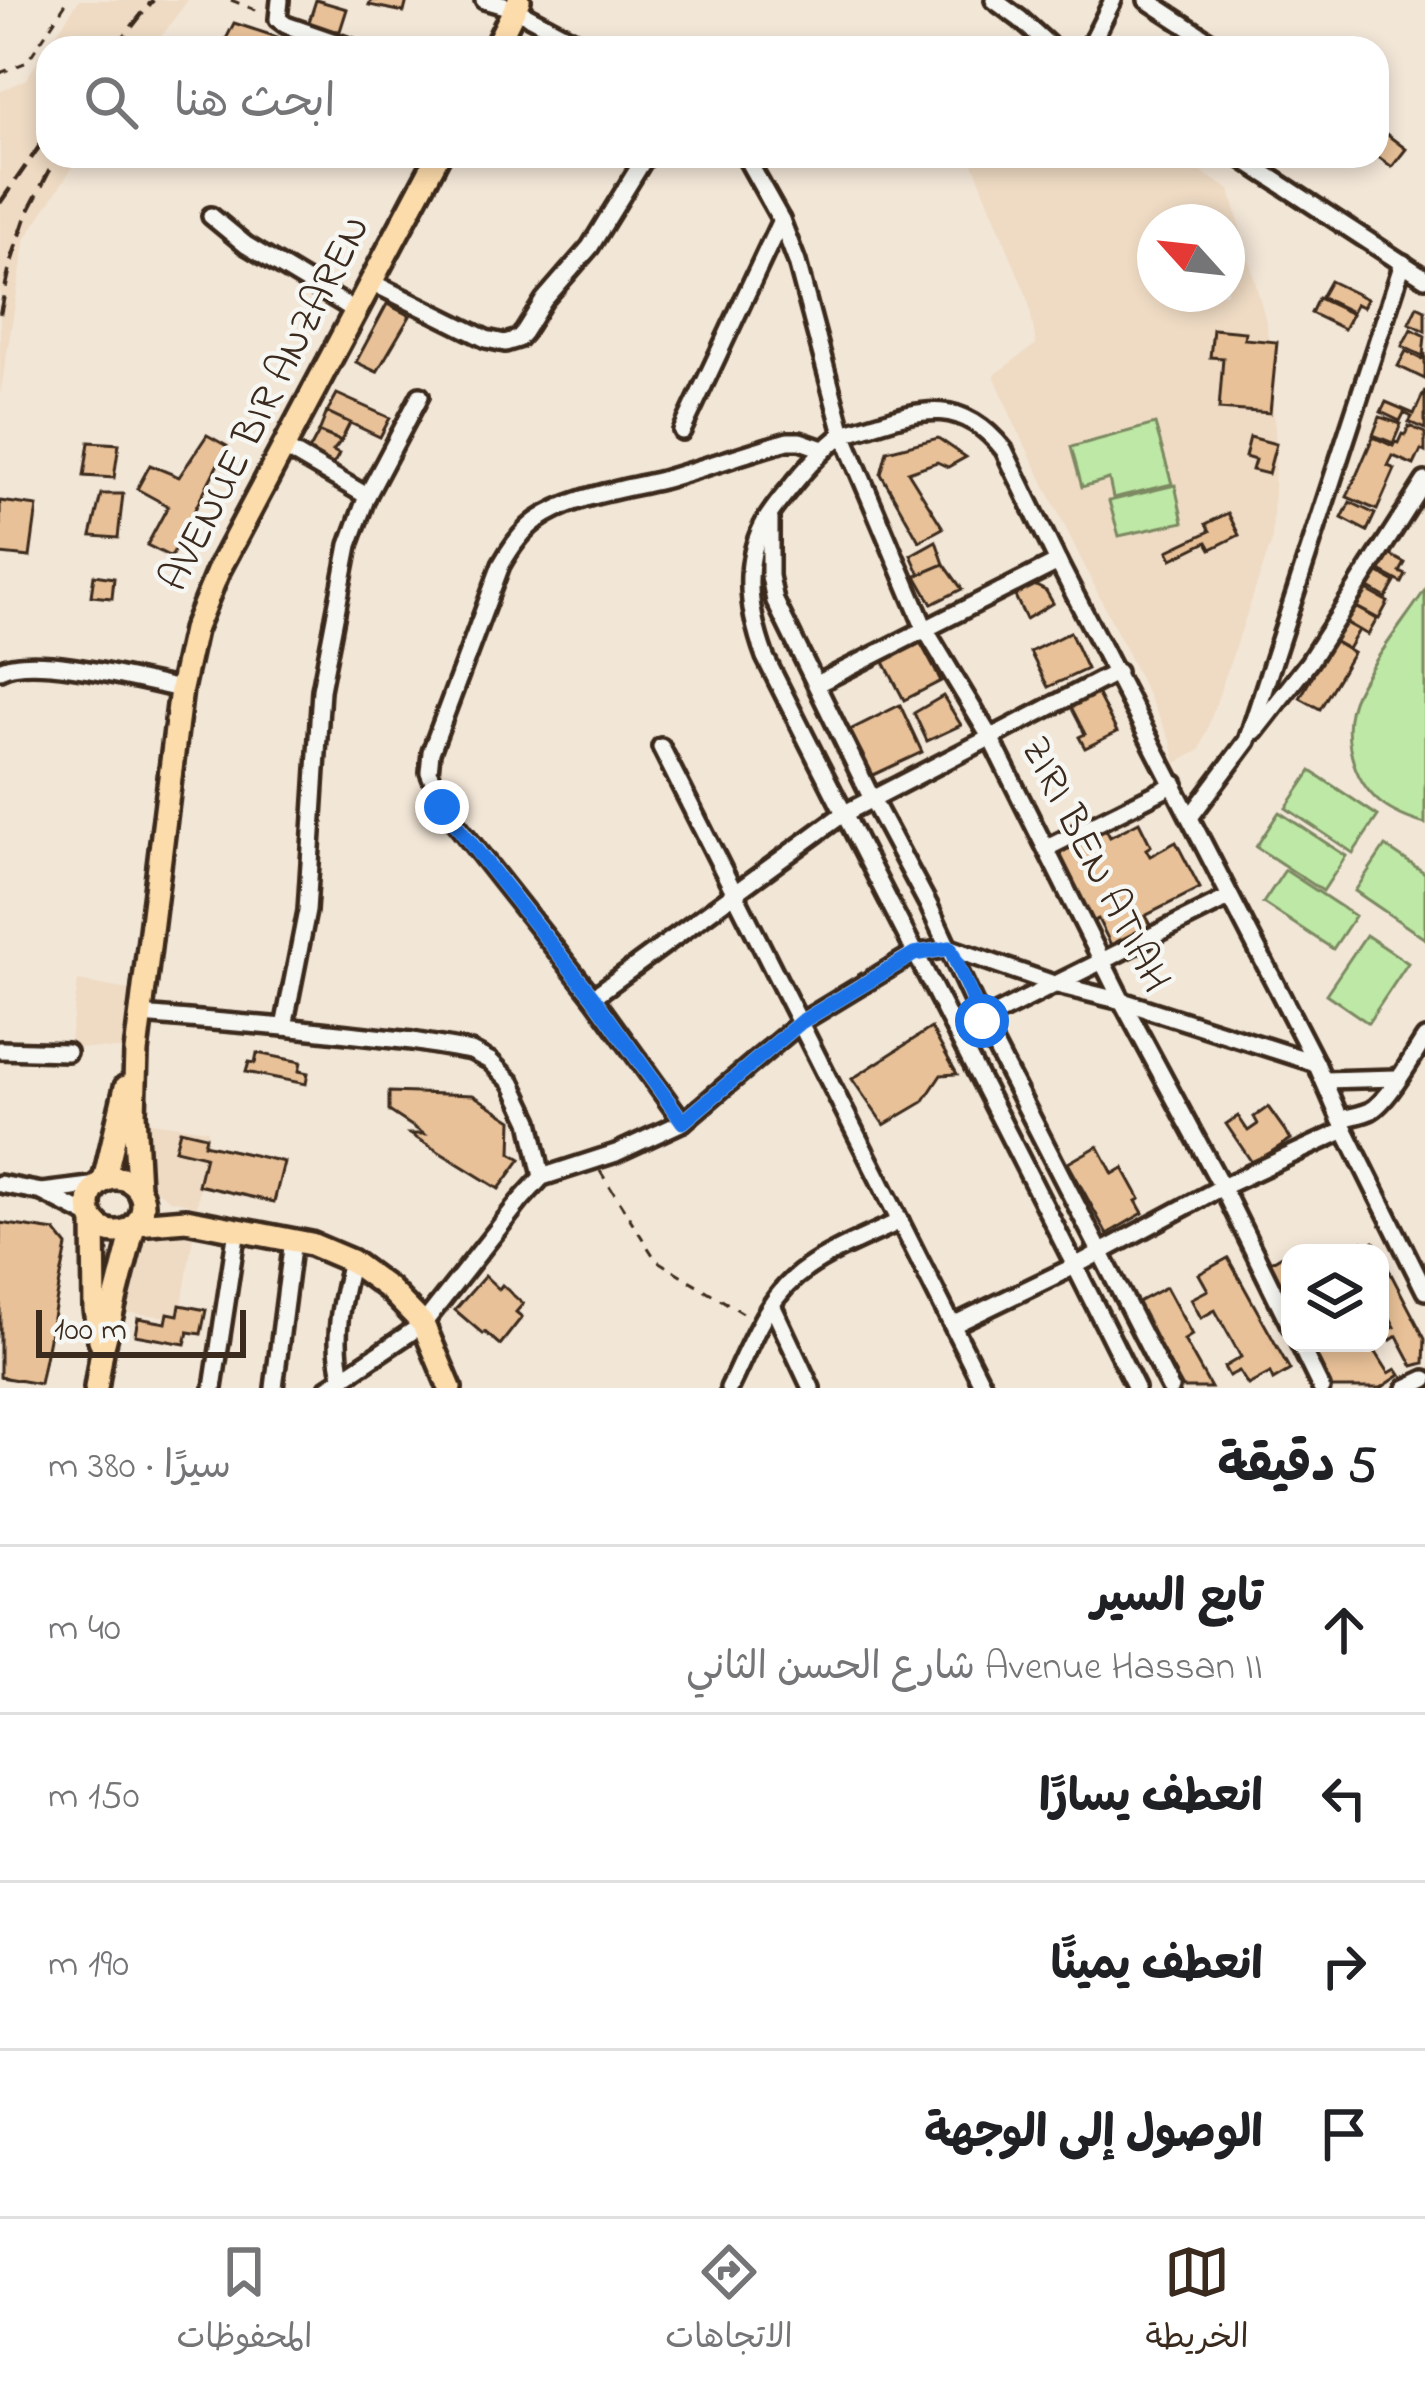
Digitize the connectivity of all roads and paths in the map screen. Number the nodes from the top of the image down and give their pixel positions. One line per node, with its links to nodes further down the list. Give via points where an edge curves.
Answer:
1 (68, 0): 10 (path)
2 (231, 0): 9 (path)
3 (280, 0): 9 (street)
4 (484, 0): 8 (street)
5 (994, 0): 14 (street)
6 (1112, 0): 15 (street)
7 (1147, 0): 16 (street)
8 (517, 4): 12 (main road); 13 (street)
9 (278, 19): 11 (street)
10 (45, 36)
11 (318, 36)
12 (501, 36)
13 (569, 36)
14 (1039, 36)
15 (1095, 36)
16 (1202, 36)
17 (36, 50): 18 (path)
18 (0, 74)
19 (432, 168): 27 (main road, AVENUE BIR ANZAREN)
20 (639, 168): 27 (street, via 590,247 518,338 486,339)
21 (753, 168): 24 (street, ZIRI BEN ATIAH)
22 (1257, 168): 25 (street)
23 (211, 217): 28 (street)
24 (781, 220): 30 (street); 31 (street, ZIRI BEN ATIAH)
25 (1403, 263): 26 (street); 44 (street)
26 (1425, 278)
27 (370, 282): 28 (main road, AVENUE BIR ANZAREN)
28 (356, 310): 32 (main road, AVENUE BIR ANZAREN)
29 (420, 397): 35 (street)
30 (682, 431)
31 (843, 434): 33 (street); 37 (street, via 938,410 970,418 1004,450); 38 (street, ZIRI BEN ATIAH)
32 (283, 447): 35 (street); 42 (main road, AVENUE BIR ANZAREN, via 204,603)
33 (823, 449): 36 (street); 57 (street, via 788,441 562,507 536,521 501,565 429,772 442,807)
34 (1425, 481): 44 (street, via 1309,662)
35 (367, 496): 62 (street, via 349,545 321,690 307,911)
36 (770, 514): 41 (street, via 775,601); 48 (street, via 752,561 754,627)
37 (1058, 562): 38 (street); 40 (street)
38 (925, 629): 41 (street); 43 (street, ZIRI BEN ATIAH)
39 (0, 670): 42 (street, via 85,669)
40 (1117, 672): 43 (street); 46 (street)
41 (817, 683): 47 (street)
42 (181, 688): 59 (main road, AVENUE BIR ANZAREN)
43 (990, 737): 47 (street); 50 (street, ZIRI BEN ATIAH)
44 (1247, 741): 49 (street)
45 (661, 747): 51 (street)
46 (1174, 784): 49 (street); 50 (street)
47 (872, 799): 48 (street); 53 (street)
48 (843, 814): 51 (street); 54 (street)
49 (1191, 816): 52 (street)
50 (1047, 848): 55 (street, ZIRI BEN ATIAH)
51 (736, 892): 57 (street); 61 (street)
52 (1230, 897): 55 (street); 68 (street)
53 (950, 948): 54 (street); 56 (street); 60 (street)
54 (914, 954): 61 (street); 63 (street)
55 (1102, 961): 56 (street); 58 (street, ZIRI BEN ATIAH)
56 (1057, 985): 58 (street); 60 (street)
57 (593, 997): 71 (street)
58 (1122, 1001): 68 (street); 77 (street, ZIRI BEN ATIAH)
59 (140, 1016): 62 (street); 67 (main road, AVENUE BIR ANZAREN)
60 (982, 1021): 63 (street); 86 (street)
61 (801, 1022): 71 (street); 82 (street)
62 (284, 1027): 74 (street, via 412,1041 490,1061 512,1082 530,1121)
63 (958, 1036): 88 (street)
64 (1425, 1038): 69 (street)
65 (0, 1050): 66 (street)
66 (68, 1052)
67 (136, 1052): 75 (main road, AVENUE BIR ANZAREN); 78 (main road, AVENUE BIR ANZAREN)
68 (1316, 1063): 70 (street)
69 (1397, 1078): 70 (street); 72 (street, via 1389,1096)
70 (1324, 1080): 72 (street)
71 (683, 1122): 73 (street)
72 (1343, 1125): 77 (street); 89 (street)
73 (594, 1160): 74 (street); 92 (path, via 656,1260)
74 (542, 1177): 93 (street)
75 (101, 1183): 78 (main road, via 126,1179); 79 (street); 80 (main road, via 91,1194)
76 (0, 1184): 79 (street)
77 (1222, 1187): 86 (street); 91 (street, ZIRI BEN ATIAH)
78 (140, 1191): 81 (main road); 83 (main road)
79 (42, 1192): 80 (street)
80 (92, 1219): 83 (main road, via 117,1233); 95 (main road)
81 (186, 1220): 83 (main road); 84 (main road)
82 (900, 1221): 90 (street, via 807,1268); 94 (street)
83 (135, 1225): 95 (main road)
84 (236, 1230): 85 (main road); 100 (street)
85 (293, 1240): 87 (main road); 101 (street)
86 (1101, 1250): 88 (street); 107 (street)
87 (351, 1261): 93 (main road); 98 (street)
88 (1075, 1266): 94 (street); 106 (street)
89 (1425, 1291)
90 (772, 1305): 92 (street); 104 (street)
91 (1281, 1307)
92 (760, 1323): 103 (street)
93 (423, 1324): 98 (street); 102 (main road)
94 (953, 1325): 105 (street)
95 (102, 1351): 99 (main road)
96 (1303, 1352): 108 (street)
97 (1425, 1379): 109 (street)
98 (335, 1383)
99 (96, 1388)
100 (214, 1388)
101 (274, 1388)
102 (450, 1388)
103 (729, 1388)
104 (812, 1388)
105 (984, 1388)
106 (1136, 1388)
107 (1170, 1388)
108 (1321, 1388)
109 (1406, 1388)

